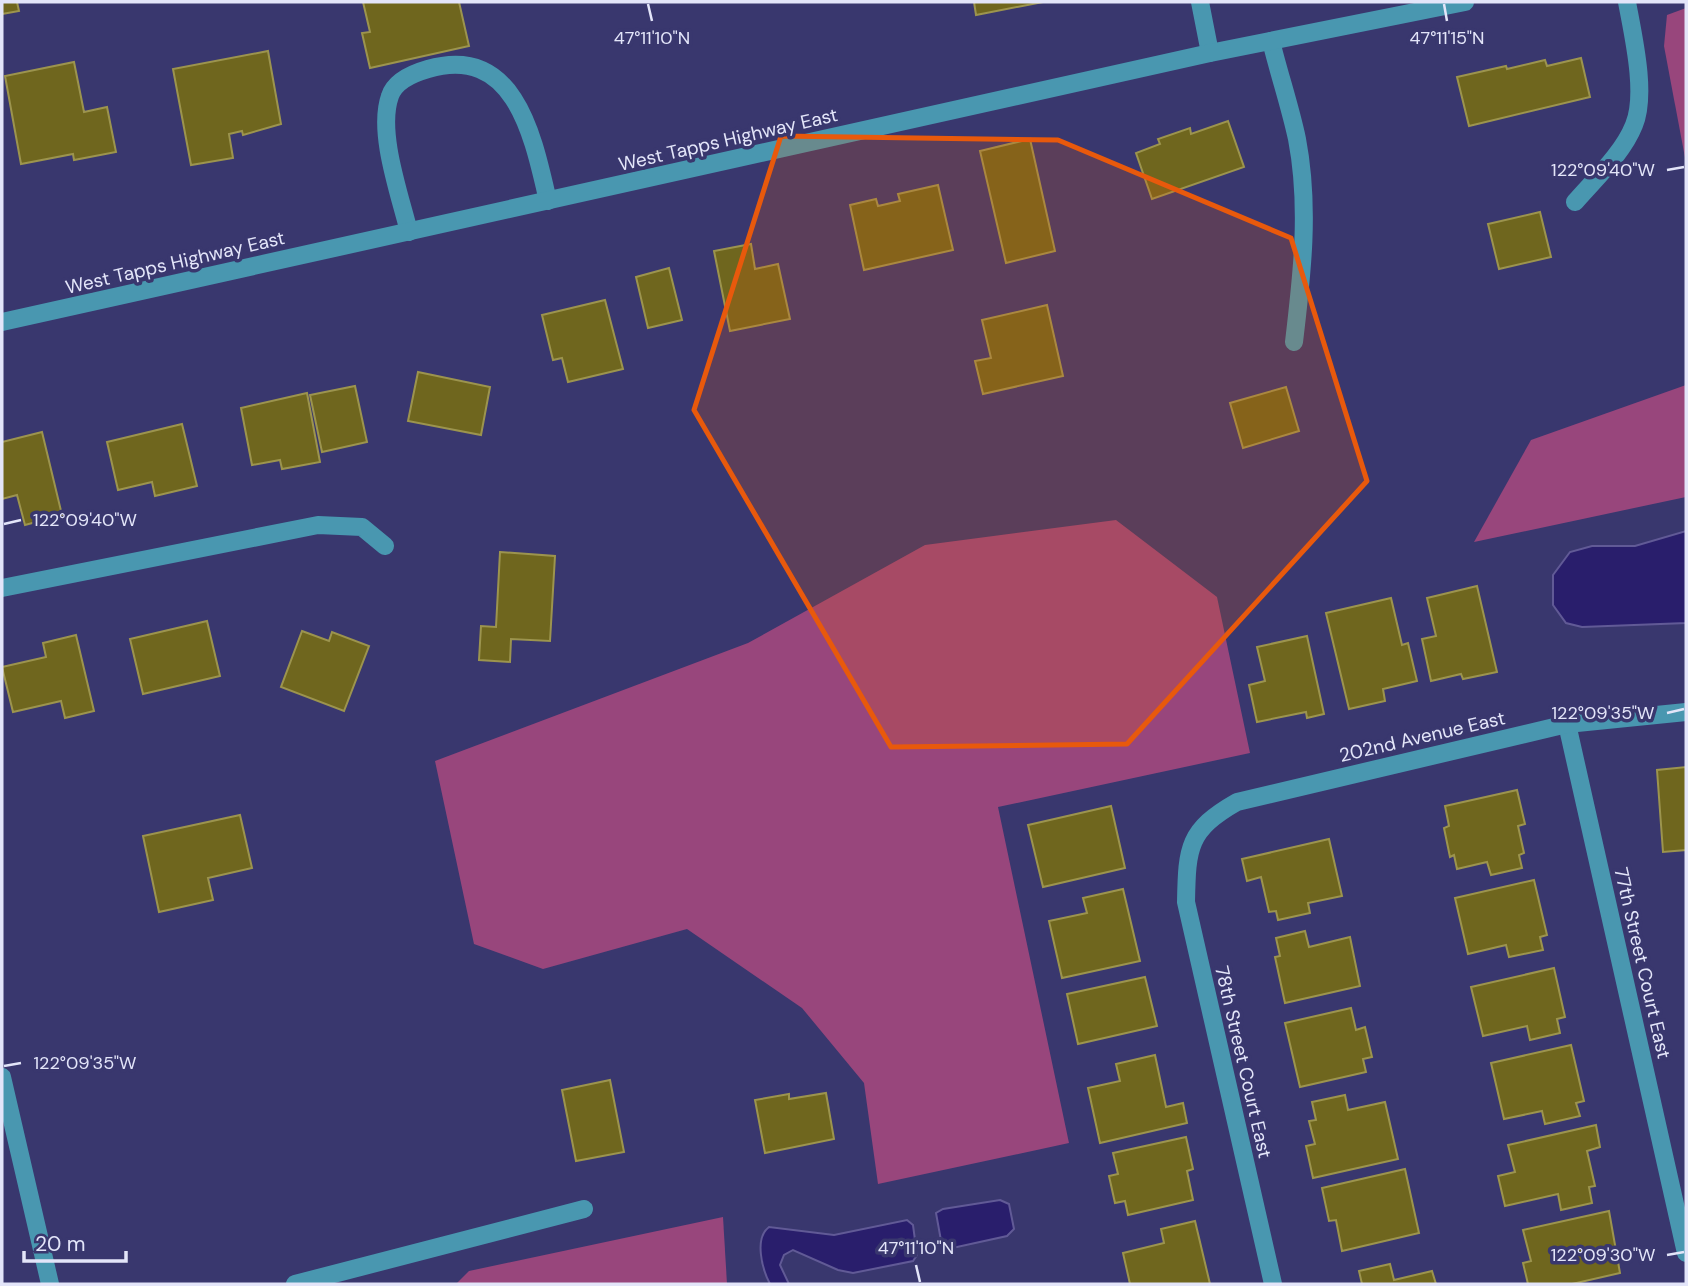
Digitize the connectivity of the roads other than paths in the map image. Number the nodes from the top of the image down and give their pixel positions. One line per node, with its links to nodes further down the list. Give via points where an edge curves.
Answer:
1 (1200, 2): 5 (street)
2 (1465, 2): 4 (street, West Tapps Highway East)
3 (1627, 2): 7 (street, via 1638,87 1634,125)
4 (1271, 41): 5 (street, West Tapps Highway East); 10 (street, via 1297,140 1302,180 1305,234)
5 (1210, 53): 6 (street, West Tapps Highway East)
6 (548, 201): 8 (street, West Tapps Highway East); 8 (street, via 536,148 516,101 489,72 452,62 410,74 390,94 386,131)
7 (1575, 202)
8 (409, 232): 9 (street, West Tapps Highway East)
9 (2, 322)
10 (1294, 342)
11 (385, 546): 12 (street, via 362,527 318,525)
12 (2, 588)
13 (1686, 712): 14 (street, 202nd Avenue East)
14 (1567, 724): 15 (street, 202nd Avenue East, via 1237,802 1201,825); 18 (street, 77th Street Court East)
15 (1191, 849): 21 (street, 78th Street Court East, via 1186,902)
16 (2, 1077): 19 (street)
17 (584, 1209): 20 (street)
18 (1686, 1253)
19 (50, 1284)
20 (295, 1284)
21 (1273, 1284)

